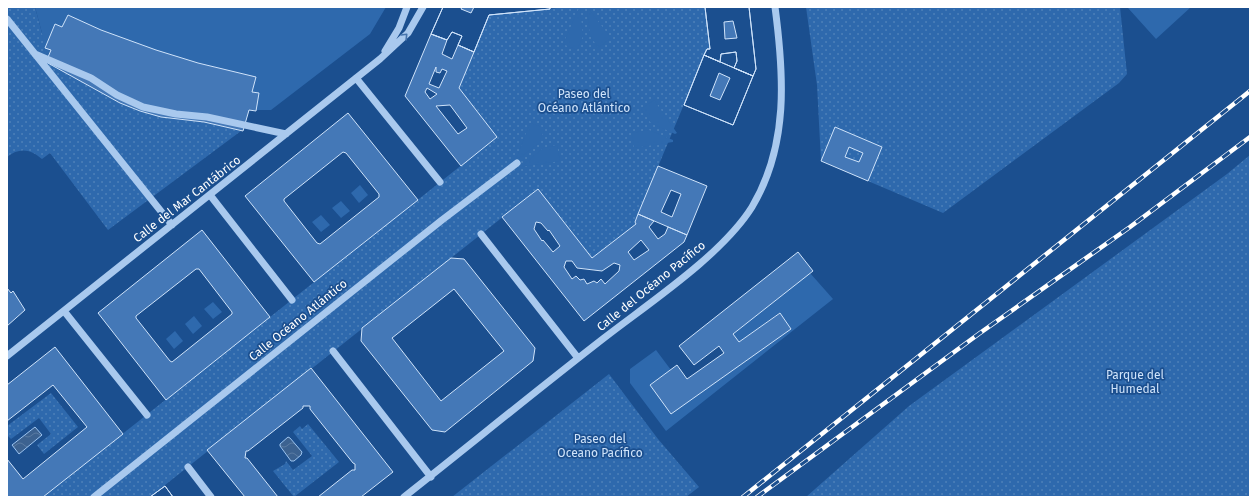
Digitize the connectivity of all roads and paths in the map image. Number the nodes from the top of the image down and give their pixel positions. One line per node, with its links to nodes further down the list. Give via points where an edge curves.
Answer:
1 (407, 7): 6 (street, Calle del Mar Cantábrico, via 399,28)
2 (423, 7): 6 (street, Calle del Mar Cantábrico, one-way to 2, via 408,33)
3 (776, 7): 18 (street, Calle del Océano Pacífico, via 783,85 780,125 775,152 752,206 740,224 694,268)
4 (7, 19): 5 (street)
5 (35, 54): 8 (street, via 91,78 117,95 143,106); 12 (street)
6 (380, 59): 7 (street, Calle del Mar Cantábrico)
7 (356, 78): 8 (street, Calle del Mar Cantábrico); 10 (street)
8 (286, 134): 11 (street, Calle del Mar Cantábrico)
9 (517, 163): 22 (street, Calle Océano Atlántico, via 436,224)
10 (440, 182)
11 (210, 195): 12 (street, Calle del Mar Cantábrico); 14 (street)
12 (172, 225): 15 (street, Calle del Mar Cantábrico)
13 (481, 234): 18 (street)
14 (292, 300)
15 (64, 311): 17 (street, Calle del Mar Cantábrico); 19 (street)
16 (333, 352): 21 (street)
17 (7, 356)
18 (578, 358): 21 (street, Calle del Océano Pacífico)
19 (147, 415)
20 (188, 467): 23 (street)
21 (431, 477): 24 (street, Calle del Océano Pacífico)
22 (94, 497)
23 (211, 497)
24 (404, 497)

